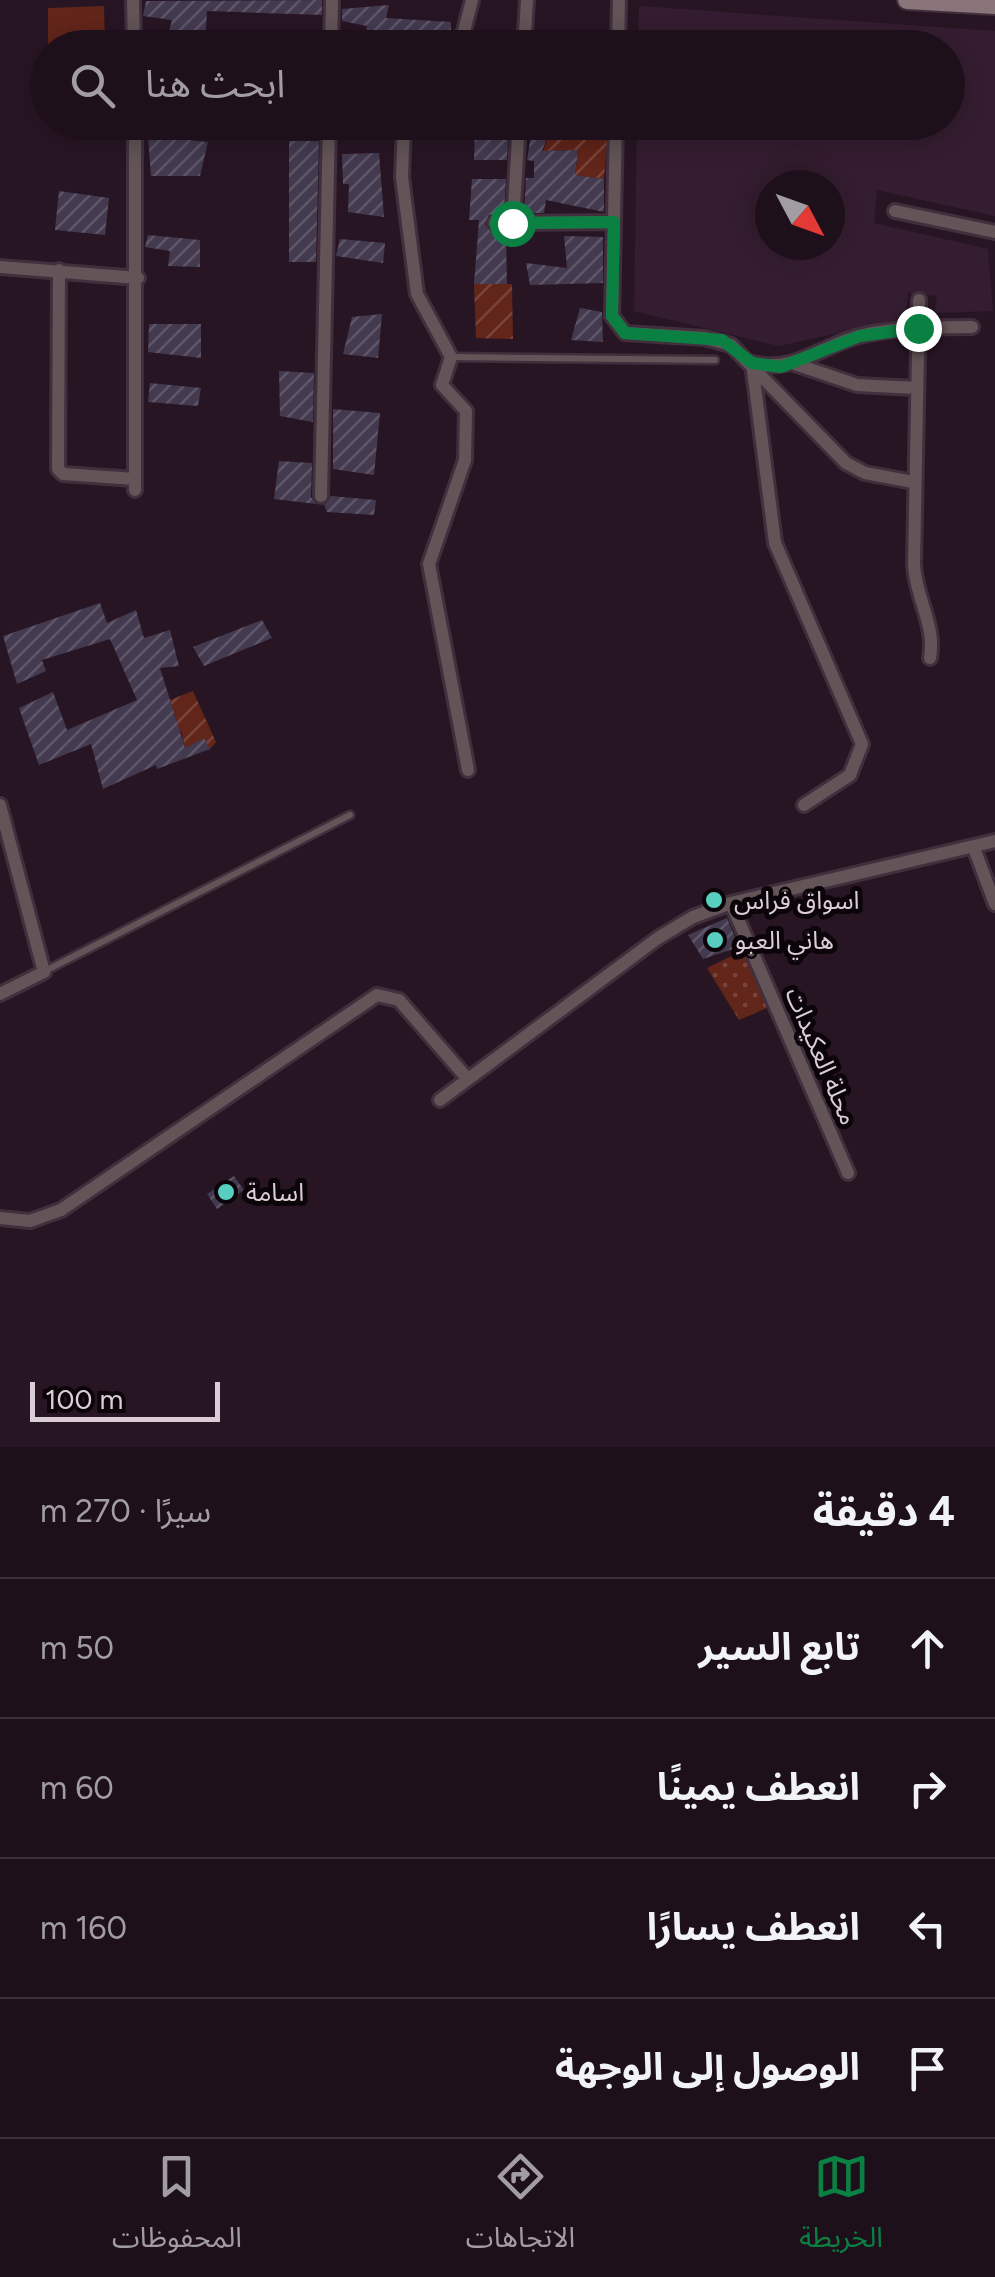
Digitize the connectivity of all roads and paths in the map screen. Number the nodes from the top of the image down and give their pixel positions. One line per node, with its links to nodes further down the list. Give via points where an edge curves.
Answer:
1 (133, 0): 9 (street)
2 (332, 0): 10 (street)
3 (472, 0): 11 (street)
4 (526, 0): 12 (street)
5 (619, 0): 13 (street)
6 (907, 0): 7 (main road)
7 (918, 0): 8 (main road)
8 (995, 4)
9 (134, 30)
10 (331, 30)
11 (464, 30)
12 (525, 30)
13 (618, 30)
14 (135, 140): 26 (street)
15 (329, 140): 36 (street)
16 (403, 140): 30 (street, via 417,294)
17 (518, 140): 22 (street)
18 (616, 140): 20 (street)
19 (895, 210): 23 (street)
20 (614, 222): 22 (street); 32 (street, via 616,326 625,333 722,340)
21 (494, 223): 22 (street)
22 (512, 223)
23 (995, 232)
24 (0, 267): 25 (street)
25 (59, 270): 26 (street); 26 (street, via 58,469 135,484)
26 (138, 278)
27 (920, 300): 29 (street)
28 (972, 327): 29 (street)
29 (918, 328): 33 (street, via 860,336); 34 (street)
30 (452, 357): 31 (lane); 38 (street, via 442,385 466,411 468,441 432,547 430,572)
31 (715, 360)
32 (752, 363): 33 (street); 35 (street, via 846,462 865,474); 39 (street, via 775,542 862,744 850,775)
33 (795, 364): 34 (street, via 857,386)
34 (916, 388): 35 (street)
35 (913, 482): 37 (street, via 914,576 931,631)
36 (321, 496)
37 (930, 658)
38 (468, 770)
39 (804, 804)
40 (0, 805): 46 (street)
41 (350, 816): 46 (lane)
42 (995, 840): 43 (street)
43 (974, 848): 44 (street); 45 (street)
44 (731, 903): 48 (street, via 674,927); 50 (street, محلة العكيدات)
45 (995, 904)
46 (44, 972): 47 (street)
47 (0, 994)
48 (466, 1077): 49 (street); 51 (street, via 399,1000 378,995 61,1210 30,1221)
49 (440, 1100)
50 (848, 1173)
51 (0, 1218)

